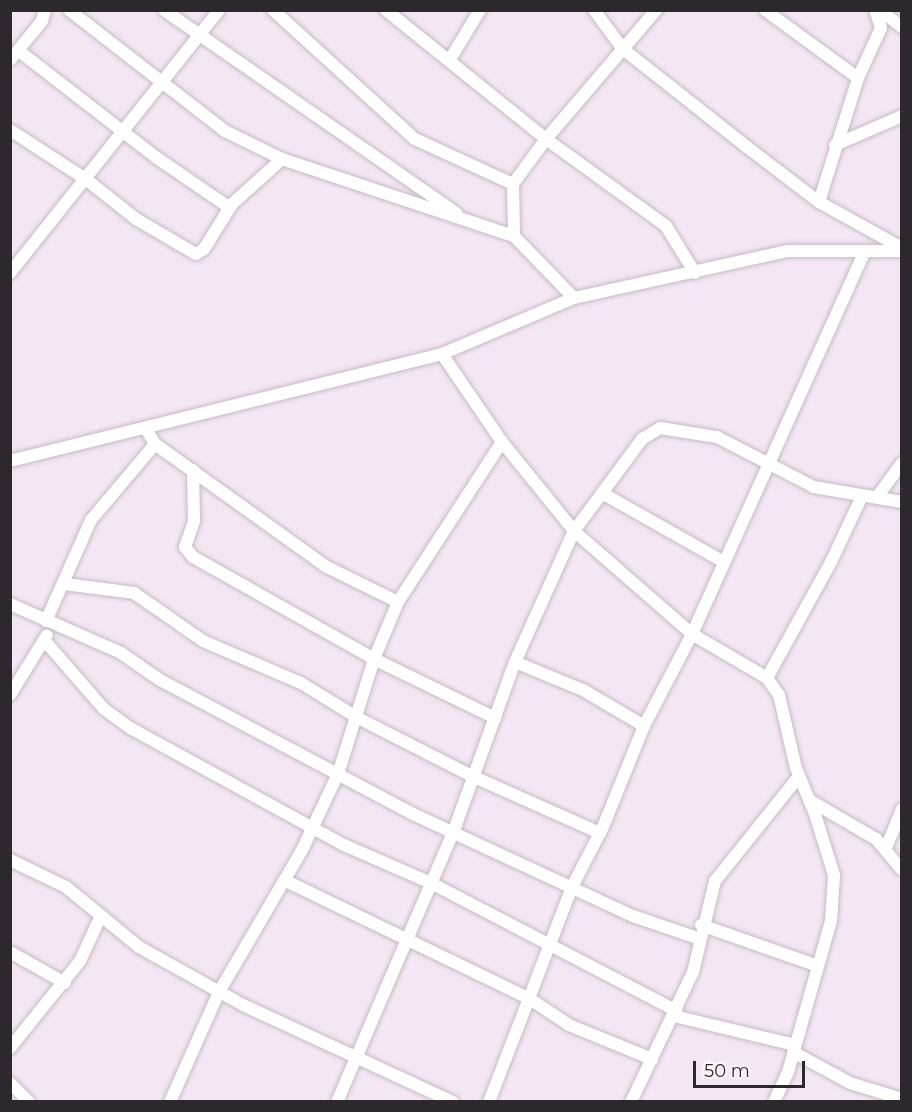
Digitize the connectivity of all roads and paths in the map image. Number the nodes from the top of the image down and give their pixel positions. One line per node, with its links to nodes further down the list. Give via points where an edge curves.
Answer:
1 (50, 10): 13 (street)
2 (69, 10): 20 (street)
3 (164, 10): 15 (street)
4 (219, 10): 15 (street)
5 (273, 10): 28 (street, via 409,134)
6 (387, 10): 18 (street)
7 (480, 10): 18 (street)
8 (594, 10): 16 (street)
9 (656, 10): 16 (street)
10 (765, 10): 19 (street)
11 (875, 10): 19 (street, via 881,28)
12 (880, 10): 14 (street)
13 (43, 16): 17 (street)
14 (902, 27)
15 (201, 33): 20 (street); 31 (street, via 258,78)
16 (623, 49): 24 (street); 29 (street)
17 (15, 55): 23 (street)
18 (450, 61): 24 (street)
19 (858, 78): 25 (street)
20 (163, 82): 23 (street); 26 (street, via 225,131)
21 (902, 116): 25 (street)
22 (10, 130): 27 (street)
23 (125, 132): 27 (street); 30 (street)
24 (546, 139): 28 (street); 36 (street, via 666,226)
25 (835, 145): 29 (street)
26 (282, 159): 30 (street); 31 (street)
27 (87, 180): 30 (street, via 136,219 196,254 204,249); 35 (street)
28 (513, 184): 32 (street)
29 (819, 202): 33 (street)
30 (230, 208)
31 (467, 220): 32 (street)
32 (514, 236): 37 (street)
33 (902, 249): 34 (street)
34 (864, 253): 36 (street, via 788,251); 43 (street)
35 (10, 273)
36 (695, 273): 37 (street)
37 (574, 298): 38 (street)
38 (442, 354): 39 (street); 40 (street)
39 (146, 429): 41 (street); 42 (street)
40 (502, 442): 50 (street); 53 (street)
41 (155, 444): 45 (street); 52 (street, via 91,520)
42 (10, 461)
43 (768, 462): 46 (street, via 717,437 660,428 642,439); 47 (street, via 813,488); 51 (street)
44 (902, 463): 48 (street)
45 (194, 470): 53 (street, via 327,567); 58 (street, via 195,504 186,539 188,552)
46 (603, 493): 50 (street); 51 (street)
47 (862, 496): 48 (street); 60 (street, via 831,562)
48 (877, 498): 49 (street)
49 (902, 502)
50 (574, 531): 56 (street); 59 (street)
51 (724, 562): 56 (street)
52 (65, 584): 55 (street); 62 (street, via 134,593 203,641 301,683)
53 (398, 602): 58 (street)
54 (10, 604): 55 (street)
55 (50, 623): 57 (street); 65 (street, via 121,653 160,680)
56 (692, 634): 60 (street); 64 (street)
57 (44, 640): 61 (street); 70 (street, via 104,709 122,723)
58 (374, 659): 62 (street); 63 (street)
59 (515, 662): 63 (street); 64 (street, via 583,690)
60 (767, 678): 67 (street, via 778,695)
61 (10, 695)
62 (358, 718): 65 (street); 66 (street)
63 (495, 718): 66 (street)
64 (644, 726): 71 (street)
65 (338, 774): 70 (street); 72 (street)
66 (472, 776): 71 (street); 72 (street)
67 (799, 776): 68 (street); 80 (street, via 715,881)
68 (809, 800): 73 (street); 85 (street, via 834,875 831,921)
69 (902, 809): 73 (street)
70 (314, 826): 76 (street); 77 (street, via 353,849)
71 (600, 832): 78 (street)
72 (453, 833): 77 (street); 78 (street)
73 (886, 848): 75 (street)
74 (10, 860): 79 (street, via 66,887)
75 (902, 870)
76 (285, 879): 81 (street); 87 (street)
77 (431, 883): 81 (street); 83 (street)
78 (572, 887): 82 (street, via 633,916); 83 (street)
79 (100, 918): 86 (street, via 80,962); 87 (street, via 139,947)
80 (701, 925): 82 (street); 85 (street)
81 (406, 939): 88 (street); 92 (street)
82 (700, 939): 89 (street)
83 (549, 944): 88 (street); 89 (street)
84 (10, 952): 86 (street)
85 (818, 966): 91 (street)
86 (65, 983): 90 (street)
87 (219, 992): 92 (street); 97 (street)
88 (530, 999): 93 (street, via 569,1025); 100 (street)
89 (676, 1014): 91 (street); 93 (street)
90 (10, 1048)
91 (794, 1048): 95 (street, via 850,1083); 102 (street)
92 (354, 1056): 98 (street); 99 (street)
93 (652, 1059): 101 (street)
94 (10, 1083): 96 (street)
95 (902, 1098)
96 (29, 1101)
97 (170, 1101)
98 (338, 1101)
99 (453, 1101)
100 (489, 1101)
101 (631, 1101)
102 (774, 1101)

